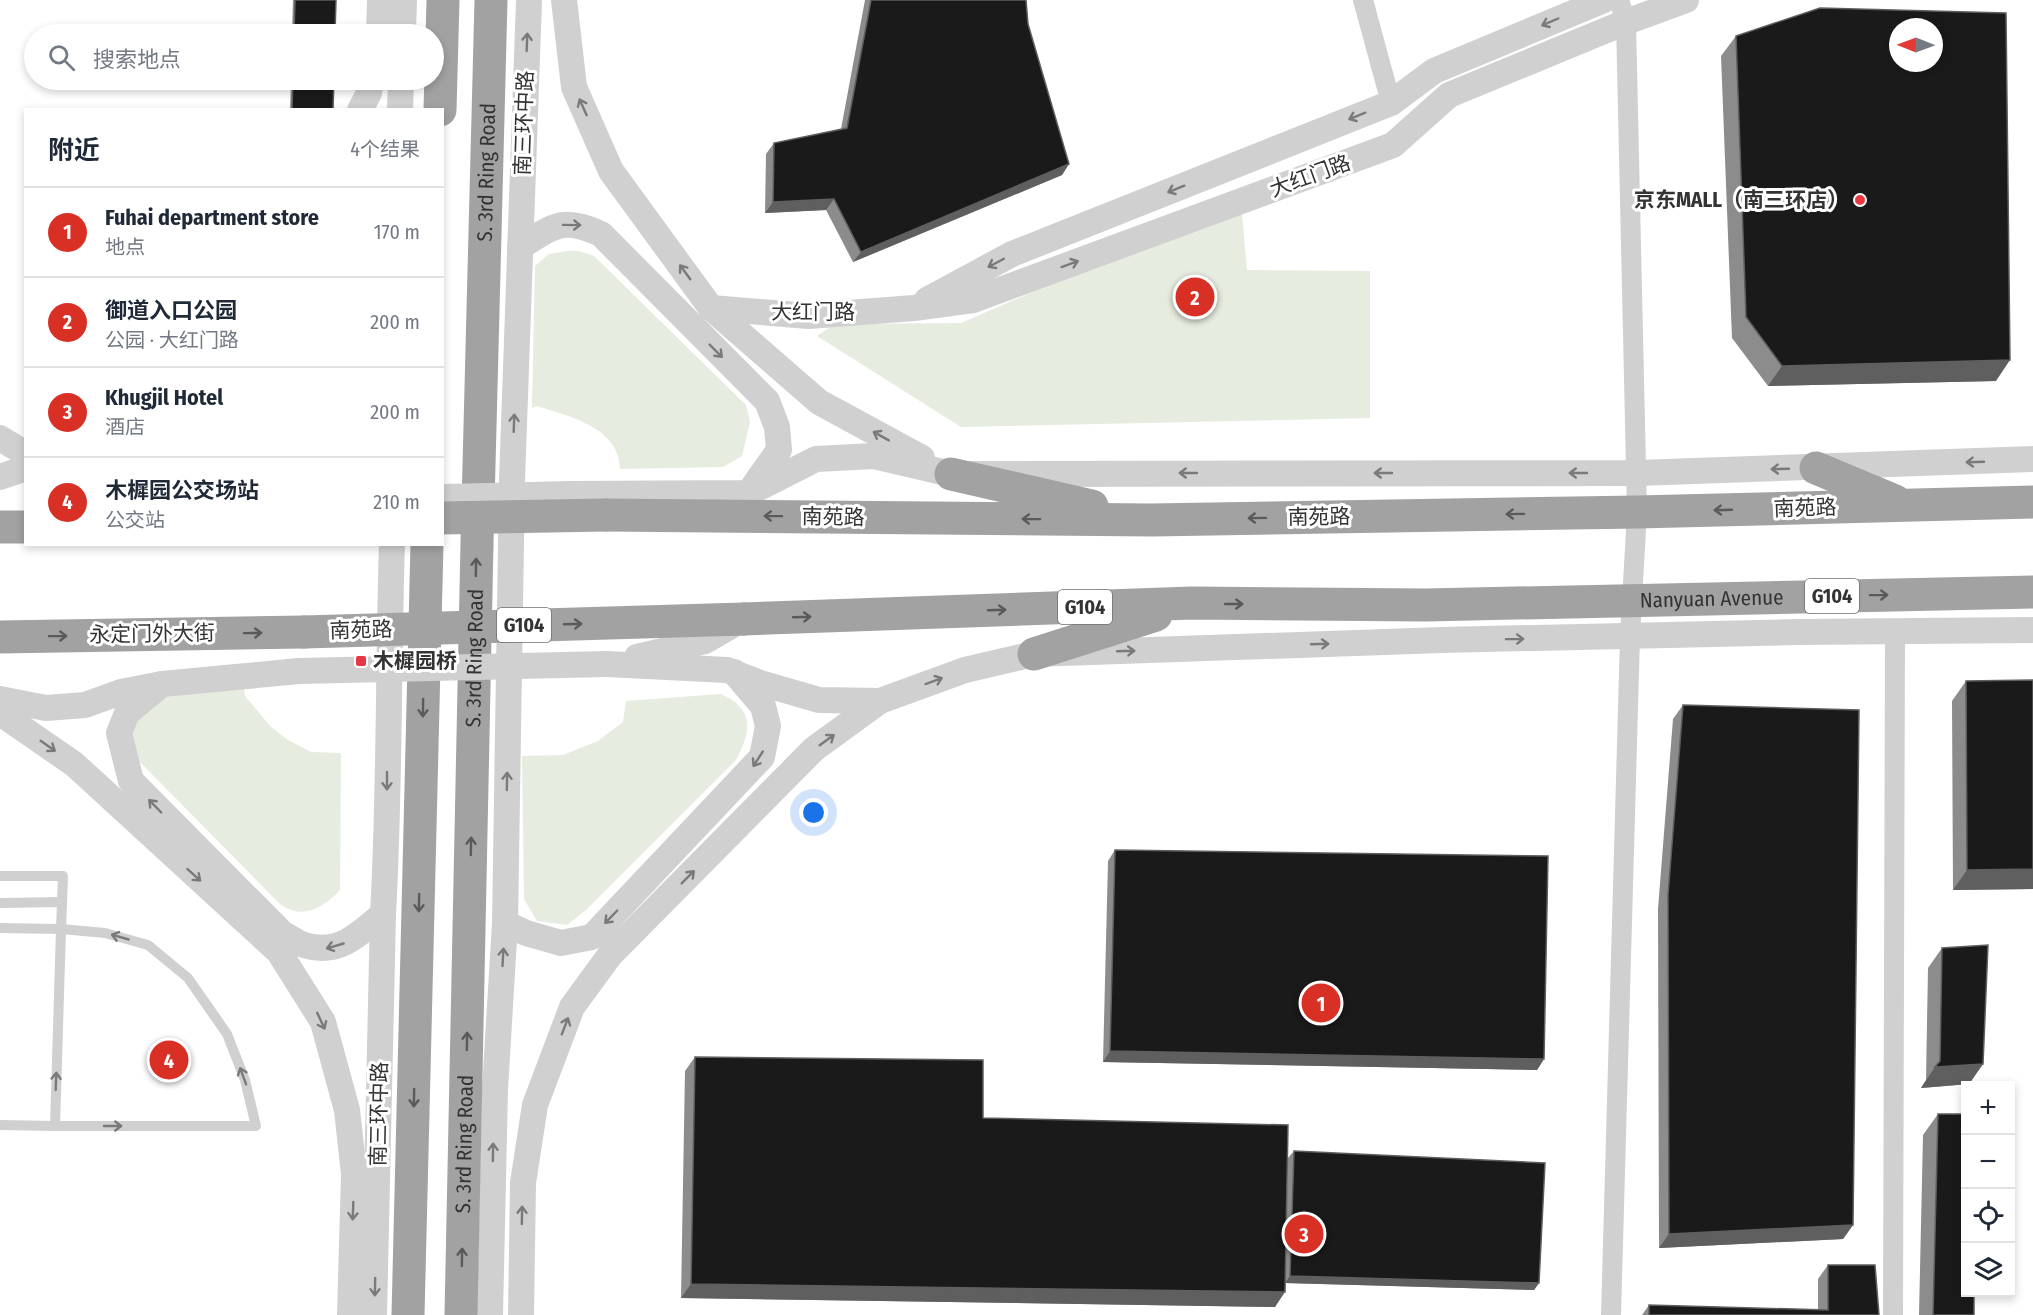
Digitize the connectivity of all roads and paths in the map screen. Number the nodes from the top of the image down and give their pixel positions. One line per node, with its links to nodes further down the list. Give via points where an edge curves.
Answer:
1 (380, 0): 11 (street)
2 (404, 0): 12 (street)
3 (443, 0): 13 (highway)
4 (491, 0): 71 (highway, S. 3rd Ring Road, one-way to 4)
5 (529, 0): 21 (street, 南三环中路, one-way to 5)
6 (564, 0): 22 (street, one-way to 6, via 611,171 574,87)
7 (1363, 0): 17 (street)
8 (1604, 0): 17 (street, 大红门路, one-way to 17, via 1434,71)
9 (1686, 0): 10 (street, 大红门路)
10 (1622, 11): 23 (street, 大红门路, one-way to 10, via 973,300 1393,145 1449,95); 29 (street)
11 (379, 24)
12 (403, 24)
13 (442, 24)
14 (369, 90): 18 (street)
15 (401, 90): 19 (street)
16 (441, 90): 20 (highway)
17 (1391, 103): 23 (street, 大红门路, one-way to 23, via 1012,254)
18 (361, 108)
19 (400, 108)
20 (440, 108)
21 (519, 247): 32 (street, one-way to 32, via 568,223 601,234 767,401 777,427 779,450); 63 (street, 南三环中路, one-way to 21)
22 (711, 308): 23 (street, 大红门路, via 809,316); 30 (street, one-way to 22, via 819,402)
23 (914, 308)
24 (0, 438): 25 (street)
25 (24, 453)
26 (2033, 459): 27 (street, one-way to 27)
27 (1816, 468): 29 (street, one-way to 29); 35 (highway)
28 (24, 469): 31 (street)
29 (1637, 473): 30 (street, one-way to 30); 36 (street)
30 (951, 474): 32 (street, via 874,456 816,459); 38 (highway)
31 (0, 477)
32 (749, 493): 33 (street, bridge)
33 (444, 497)
34 (2033, 502): 35 (highway, 南苑路)
35 (1905, 505): 36 (highway, 南苑路, one-way to 36)
36 (1637, 512): 38 (highway, 南苑路, one-way to 38); 44 (street)
37 (444, 518): 38 (highway, 南苑路, one-way to 37, bridge, via 606,514)
38 (1152, 520)
39 (0, 527): 40 (highway)
40 (24, 527)
41 (392, 546): 62 (street, 南三环中路, one-way to 62)
42 (428, 546): 70 (highway, one-way to 70)
43 (2033, 592): 44 (highway, Nanyuan Avenue / G104, one-way to 43)
44 (1632, 601): 45 (highway, 南苑路 / G104, one-way to 44, via 1426,605); 50 (street)
45 (1192, 603): 46 (highway, 南苑路 / G104, one-way to 45); 52 (highway)
46 (744, 619): 49 (highway, 南苑路 / G104, one-way to 46, bridge); 53 (street, via 705,641)
47 (2033, 630): 48 (street)
48 (1895, 631): 50 (street); 75 (street)
49 (304, 632): 51 (highway, 永定门外大街 / G104, one-way to 49)
50 (1630, 636): 52 (street, one-way to 50); 74 (street)
51 (0, 637)
52 (1034, 654): 57 (street, one-way to 52, via 965,670)
53 (607, 664): 54 (street); 55 (street, 南苑路, bridge, via 299,671)
54 (734, 672): 57 (street, via 819,700); 63 (street, one-way to 63, via 763,706 768,726 762,757 592,937 561,943)
55 (162, 684): 56 (street, via 121,692 85,705 46,708); 62 (street, one-way to 55, via 350,941 328,949 303,945 283,934 146,797 131,781 119,733 127,713)
56 (0, 699)
57 (880, 701): 73 (street, one-way to 57, via 523,1183 535,1105 573,1007 610,955 814,749)
58 (0, 713): 68 (street, one-way to 68, via 74,764 279,952 323,1022 348,1110 354,1174)
59 (0, 876): 60 (lane, via 63,876)
60 (62, 902): 61 (lane); 65 (lane)
61 (0, 903)
62 (383, 914): 69 (street, 南三环中路, one-way to 69)
63 (505, 924): 72 (street, 南三环中路, one-way to 63, via 495,1089)
64 (0, 928): 65 (lane)
65 (61, 929): 67 (lane, one-way to 65); 67 (lane, one-way to 65, via 256,1126 245,1080 227,1034 189,978 148,945 105,933)
66 (0, 1125): 67 (lane)
67 (55, 1126)
68 (350, 1315)
69 (374, 1315)
70 (408, 1315)
71 (461, 1315)
72 (490, 1315)
73 (521, 1315)
74 (1611, 1315)
75 (1893, 1315)

